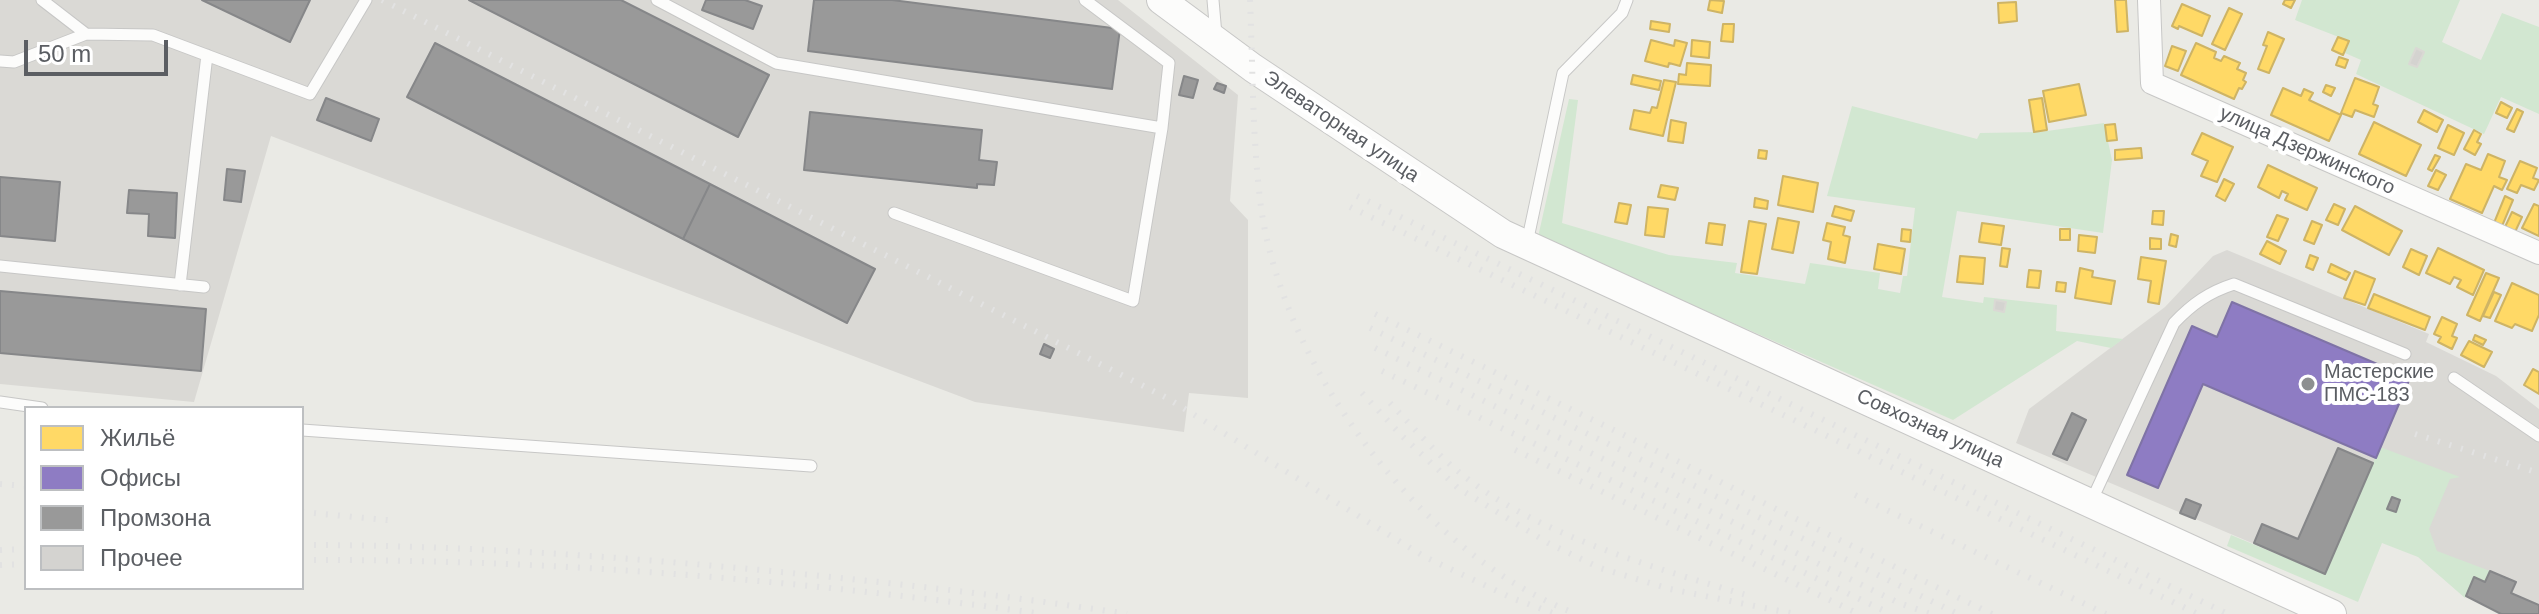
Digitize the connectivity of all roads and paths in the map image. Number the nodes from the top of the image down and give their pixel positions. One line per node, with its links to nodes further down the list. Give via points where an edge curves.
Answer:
1 (42, 0): 9 (lane)
2 (366, 0): 11 (lane, via 310,94)
3 (657, 0): 13 (lane, via 776,63)
4 (1085, 0): 13 (lane, via 1169,63)
5 (1161, 0): 10 (street, Элеваторная улица)
6 (1213, 0): 10 (lane)
7 (1627, 0): 15 (lane, via 1622,13 1563,73)
8 (2149, 0): 16 (street, улица Дзержинского, via 2152,83)
9 (86, 34): 11 (lane, via 153,35); 12 (lane, via 14,62)
10 (1217, 42): 15 (street, Элеваторная улица, via 1484,224)
11 (207, 55): 18 (lane)
12 (0, 61)
13 (1162, 128): 14 (lane, via 1133,301)
14 (894, 213)
15 (1527, 245): 27 (street, Совхозная улица)
16 (2539, 253)
17 (0, 266): 18 (lane)
18 (180, 285): 19 (lane)
19 (204, 287)
20 (2405, 354): 27 (lane, via 2234,284 2213,291 2174,323)
21 (2454, 378): 25 (lane)
22 (0, 402): 23 (lane)
23 (28, 406)
24 (304, 430): 26 (lane)
25 (2539, 436)
26 (811, 466)
27 (2091, 502): 28 (street, Совхозная улица)
28 (2332, 614)

